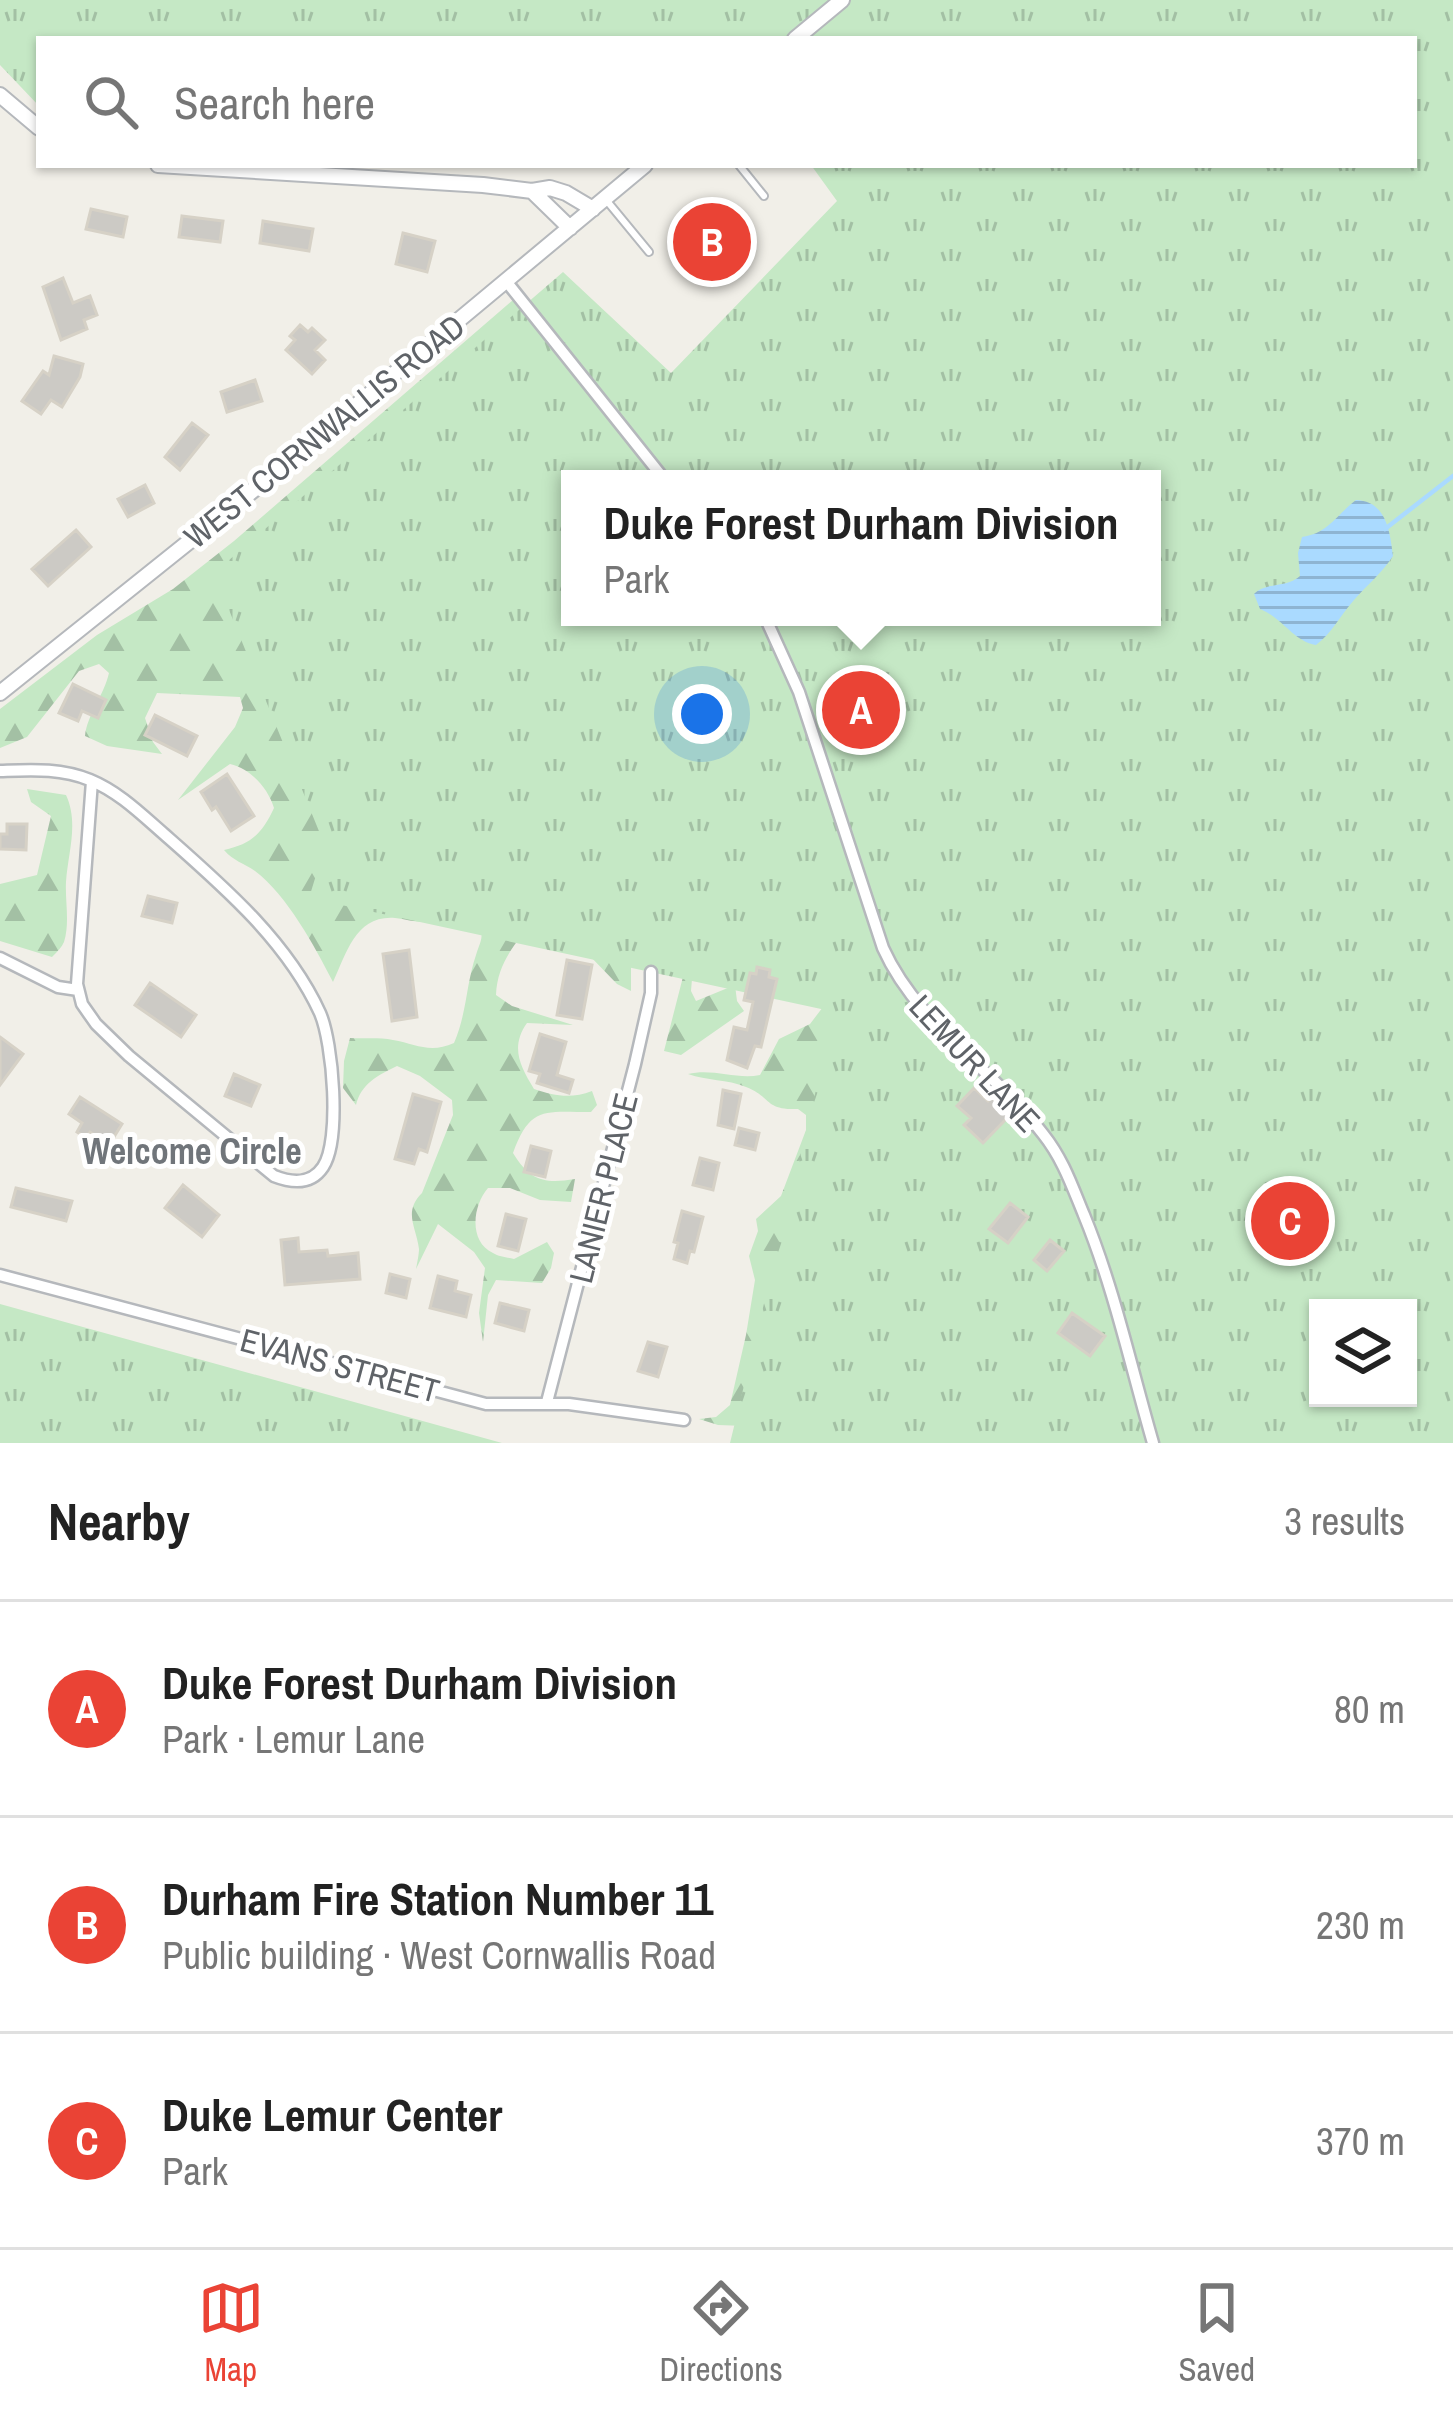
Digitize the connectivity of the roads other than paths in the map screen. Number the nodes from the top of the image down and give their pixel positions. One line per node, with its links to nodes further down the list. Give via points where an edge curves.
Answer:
1 (842, 0): 2 (street)
2 (799, 36)
3 (0, 95): 4 (street)
4 (36, 125)
5 (207, 168): 8 (street)
6 (641, 168): 10 (street, WEST CORNWALLIS ROAD)
7 (741, 168): 9 (lane)
8 (532, 191): 10 (street, via 550,188); 11 (street)
9 (764, 196)
10 (599, 204): 11 (street, WEST CORNWALLIS ROAD); 12 (lane)
11 (570, 228): 13 (street, WEST CORNWALLIS ROAD)
12 (649, 252)
13 (506, 281): 14 (street); 16 (street, WEST CORNWALLIS ROAD)
14 (657, 470)
15 (768, 626): 25 (street, LEMUR LANE, via 799,692 895,974 1065,1167 1097,1247)
16 (0, 693)
17 (0, 771): 18 (street, via 55,770)
18 (92, 781): 21 (street); 21 (street, via 189,856 296,969 330,1049 326,1164 302,1182 274,1176 112,1040)
19 (0, 958): 21 (street)
20 (651, 972): 23 (street, LANIER PLACE)
21 (78, 990)
22 (0, 1275): 23 (street, EVANS STREET, via 486,1404)
23 (548, 1402): 24 (street, EVANS STREET)
24 (684, 1420)
25 (1153, 1443)

